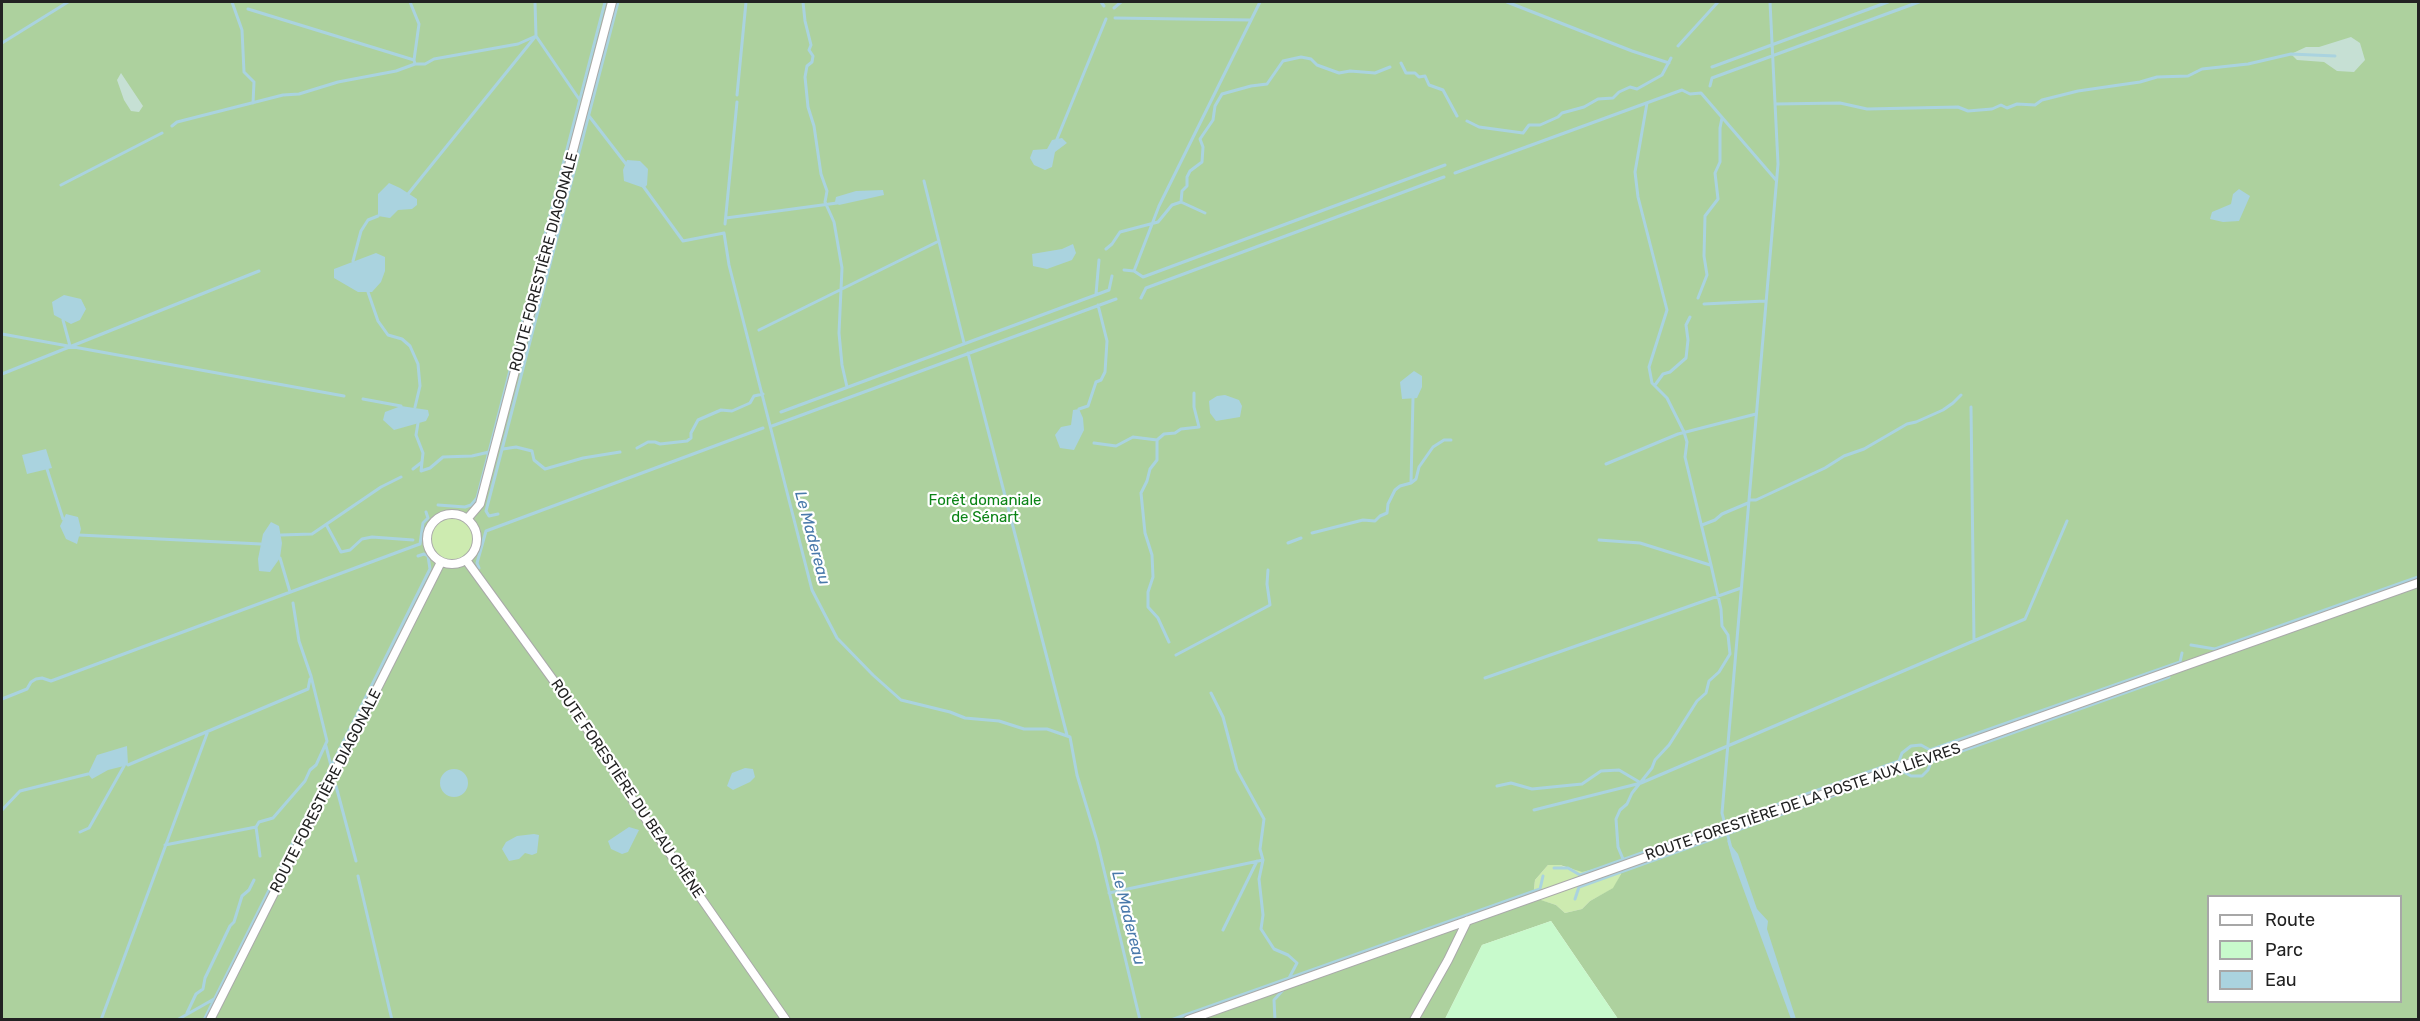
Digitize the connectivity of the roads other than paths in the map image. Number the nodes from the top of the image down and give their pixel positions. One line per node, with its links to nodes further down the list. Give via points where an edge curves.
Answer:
1 (612, 2): 2 (street, ROUTE FORESTIÈRE DIAGONALE, via 480,504)
2 (468, 518): 3 (street, via 476,529 477,544); 4 (street, via 450,513 432,523 427,544)
3 (466, 560): 4 (street); 8 (street, ROUTE FORESTIÈRE DU BEAU CHÊNE)
4 (441, 562): 7 (street, ROUTE FORESTIÈRE DIAGONALE)
5 (2418, 583): 6 (street, ROUTE FORESTIÈRE DE LA POSTE AUX LIÈVRES)
6 (1467, 921): 9 (street, ROUTE FORESTIÈRE DE LA POSTE AUX LIÈVRES); 10 (street)
7 (210, 1020)
8 (786, 1020)
9 (1188, 1020)
10 (1414, 1020)

